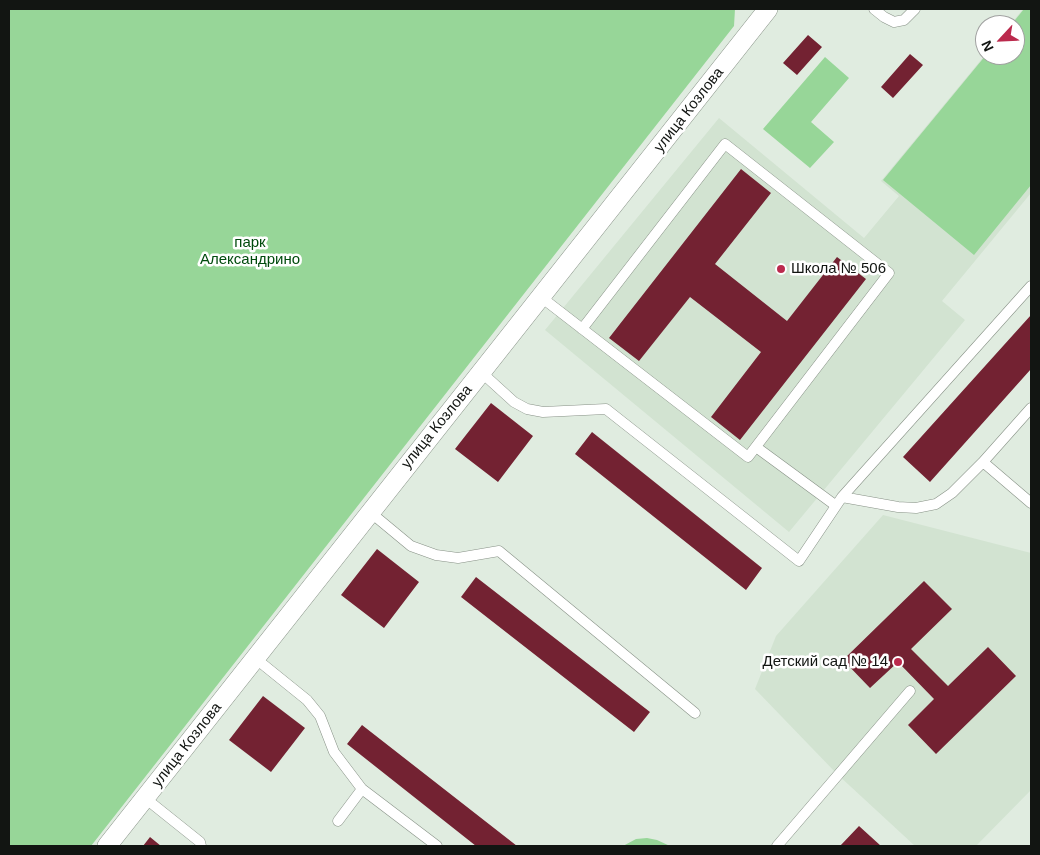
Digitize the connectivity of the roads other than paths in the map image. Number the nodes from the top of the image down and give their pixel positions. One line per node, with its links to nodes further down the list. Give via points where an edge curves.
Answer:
1 (768, 9): 5 (street, улица Козлова)
2 (874, 9): 3 (lane, via 894,22 904,20)
3 (915, 9)
4 (1031, 286): 11 (lane)
5 (541, 297): 6 (lane); 7 (street, улица Козлова)
6 (582, 329): 9 (lane, via 748,457); 9 (lane, via 725,144 889,273)
7 (481, 372): 11 (lane, via 514,402 527,409 543,412 606,409 799,561); 13 (street, улица Козлова)
8 (1031, 408): 10 (lane)
9 (756, 447): 11 (lane)
10 (983, 462): 11 (lane, via 952,494 936,504 916,508); 12 (lane)
11 (838, 501)
12 (1031, 503)
13 (370, 512): 14 (street, улица Козлова); 16 (lane, via 411,546 436,555 458,558 499,551)
14 (255, 658): 17 (lane, via 307,700 320,716 334,752); 18 (street, улица Козлова)
15 (910, 691): 23 (lane)
16 (695, 713)
17 (362, 789): 19 (lane); 22 (lane)
18 (145, 798): 20 (street, улица Козлова); 21 (lane)
19 (338, 821)
20 (107, 846)
21 (201, 846)
22 (437, 846)
23 (777, 846)

